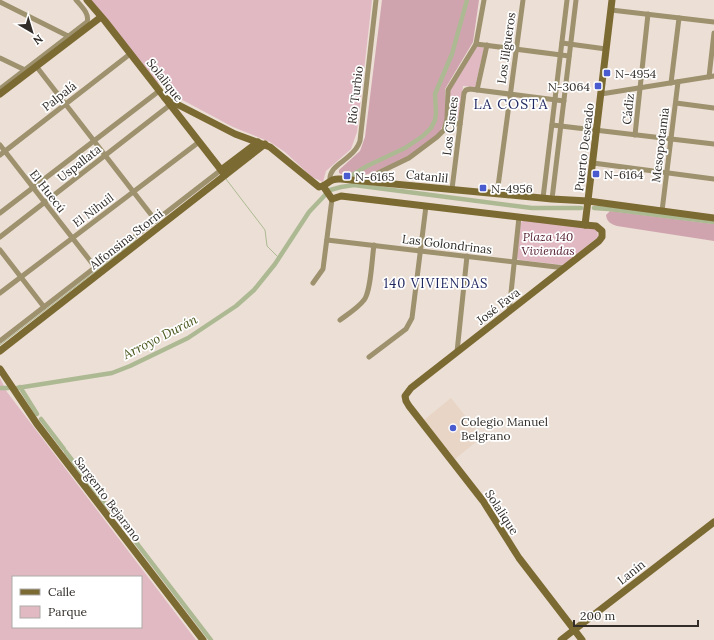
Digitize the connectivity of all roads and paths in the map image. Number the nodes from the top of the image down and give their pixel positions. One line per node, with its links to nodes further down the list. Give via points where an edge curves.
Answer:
1 (76, 0): 16 (street, via 88,19)
2 (87, 0): 12 (street, Solalique)
3 (376, 0): 64 (street, Río Turbio, via 360,141 354,152 333,169)
4 (484, 0): 18 (street)
5 (523, 0): 21 (street, Los Jilgueros)
6 (567, 0): 17 (street)
7 (576, 0): 19 (street)
8 (612, 0): 10 (street, Puerto Deseado)
9 (0, 2): 16 (street)
10 (610, 10): 11 (street); 22 (street, Puerto Deseado)
11 (648, 14): 13 (street); 32 (street, Cádiz)
12 (101, 17): 23 (street, Solalique); 27 (street)
13 (678, 18): 14 (street); 31 (street)
14 (714, 22)
15 (714, 33): 29 (street)
16 (68, 36): 28 (street)
17 (562, 43): 19 (street); 24 (street)
18 (476, 44): 20 (street); 46 (street, via 449,88)
19 (570, 44): 22 (street); 25 (street)
20 (487, 45): 21 (street); 34 (street, Los Cisnes)
21 (516, 49): 24 (street); 37 (street, Los Jilgueros)
22 (606, 49): 38 (street, Puerto Deseado)
23 (130, 54): 35 (street, Solalique); 43 (street, Palpalá)
24 (560, 55): 25 (street); 40 (street)
25 (569, 56): 41 (street)
26 (0, 58): 28 (street)
27 (36, 66): 36 (street); 43 (street)
28 (25, 70): 33 (street)
29 (712, 76): 30 (street)
30 (678, 82): 31 (street); 42 (street, Mesopotamia)
31 (671, 83): 32 (street)
32 (640, 88): 38 (street); 51 (street, Cádiz)
33 (0, 89)
34 (477, 90): 37 (street); 47 (street, Los Cisnes, via 466,90 464,93)
35 (159, 91): 39 (street, Solalique); 53 (street, Uspallata)
36 (0, 94)
37 (510, 94): 40 (street); 70 (street, Los Jilgueros)
38 (601, 94): 50 (street, Puerto Deseado)
39 (165, 98): 44 (street, Solalique); 55 (street, via 235,134)
40 (555, 100): 41 (street); 48 (street)
41 (564, 101): 49 (street)
42 (676, 103): 45 (street); 52 (street, Mesopotamia)
43 (66, 104): 53 (street); 58 (street, Palpalá)
44 (170, 105): 54 (street, Solalique); 59 (street, Uspallata)
45 (714, 108)
46 (446, 123): 47 (street); 65 (street, via 444,130 437,137 406,160 378,173)
47 (460, 124): 68 (street, Los Cisnes)
48 (552, 125): 49 (street); 71 (street)
49 (561, 126): 50 (street); 73 (street)
50 (596, 130): 51 (street); 60 (street, Puerto Deseado)
51 (635, 135): 52 (street)
52 (671, 139): 56 (street); 62 (street, Mesopotamia)
53 (94, 141): 59 (street); 67 (street, Uspallata)
54 (199, 142): 61 (street, Solalique); 69 (street, El Nihuil)
55 (261, 143): 61 (street, Alfonsina Storni); 66 (street, via 274,150 317,186)
56 (714, 144)
57 (0, 145): 58 (street, El Huecú)
58 (2, 153): 67 (street, El Huecú)
59 (105, 155): 69 (street); 75 (street, Uspallata)
60 (593, 163): 62 (street); 74 (street, Puerto Deseado)
61 (223, 173): 81 (street, Alfonsina Storni); 100 (street, Alfonsina Storni)
62 (667, 173): 63 (street); 77 (street, Mesopotamia)
63 (714, 179)
64 (330, 180): 65 (street, Catanlil); 66 (street)
65 (372, 182): 68 (street, Catanlil)
66 (323, 186): 72 (street)
67 (33, 188): 75 (street, El Huecú); 78 (street, Uspallata)
68 (452, 189): 70 (street, Catanlil)
69 (133, 192): 81 (street); 84 (street, El Nihuil)
70 (497, 194): 71 (street, Catanlil)
71 (543, 198): 73 (street, Catanlil)
72 (332, 199): 76 (street, via 341,196); 85 (street)
73 (552, 199): 74 (street, Catanlil)
74 (588, 201): 77 (street, Catanlil); 82 (street, Puerto Deseado)
75 (45, 202): 83 (street, Uspallata); 84 (street, El Huecú)
76 (426, 206): 79 (street); 88 (street)
77 (662, 211): 80 (street, Catanlil)
78 (0, 213)
79 (519, 217): 82 (street); 90 (street)
80 (714, 218)
81 (156, 221): 91 (street, Alfonsina Storni)
82 (586, 225): 92 (street, José Fava, via 598,227 602,237)
83 (0, 237)
84 (72, 238): 91 (street, El Huecú); 93 (street, El Nihuil)
85 (327, 240): 86 (street, Las Golondrinas); 94 (street, via 323,270)
86 (374, 245): 88 (street, Las Golondrinas); 98 (street, via 366,298)
87 (0, 250): 93 (street)
88 (420, 251): 89 (street, Las Golondrinas); 102 (street, via 411,322)
89 (467, 256): 90 (street, Las Golondrinas); 101 (street)
90 (514, 262): 92 (street, Las Golondrinas); 97 (street)
91 (95, 268): 96 (street, Alfonsina Storni)
92 (565, 268): 97 (street, José Fava)
93 (21, 277): 95 (street, El Nihuil); 96 (street)
94 (313, 283)
95 (0, 293)
96 (44, 307): 99 (street, Alfonsina Storni)
97 (509, 312): 101 (street, José Fava)
98 (340, 320)
99 (0, 341)
100 (0, 351)
101 (457, 352): 104 (street, José Fava, via 411,388)
102 (370, 357)
103 (0, 368): 107 (street, Sargento Bejarano, via 34,420)
104 (405, 396): 106 (street, Solalique, via 409,406 486,504 519,558)
105 (714, 522): 106 (street, Lanín)
106 (574, 630): 108 (street, Lanín); 109 (street, Solalique)
107 (203, 640)
108 (561, 640)
109 (582, 640)

